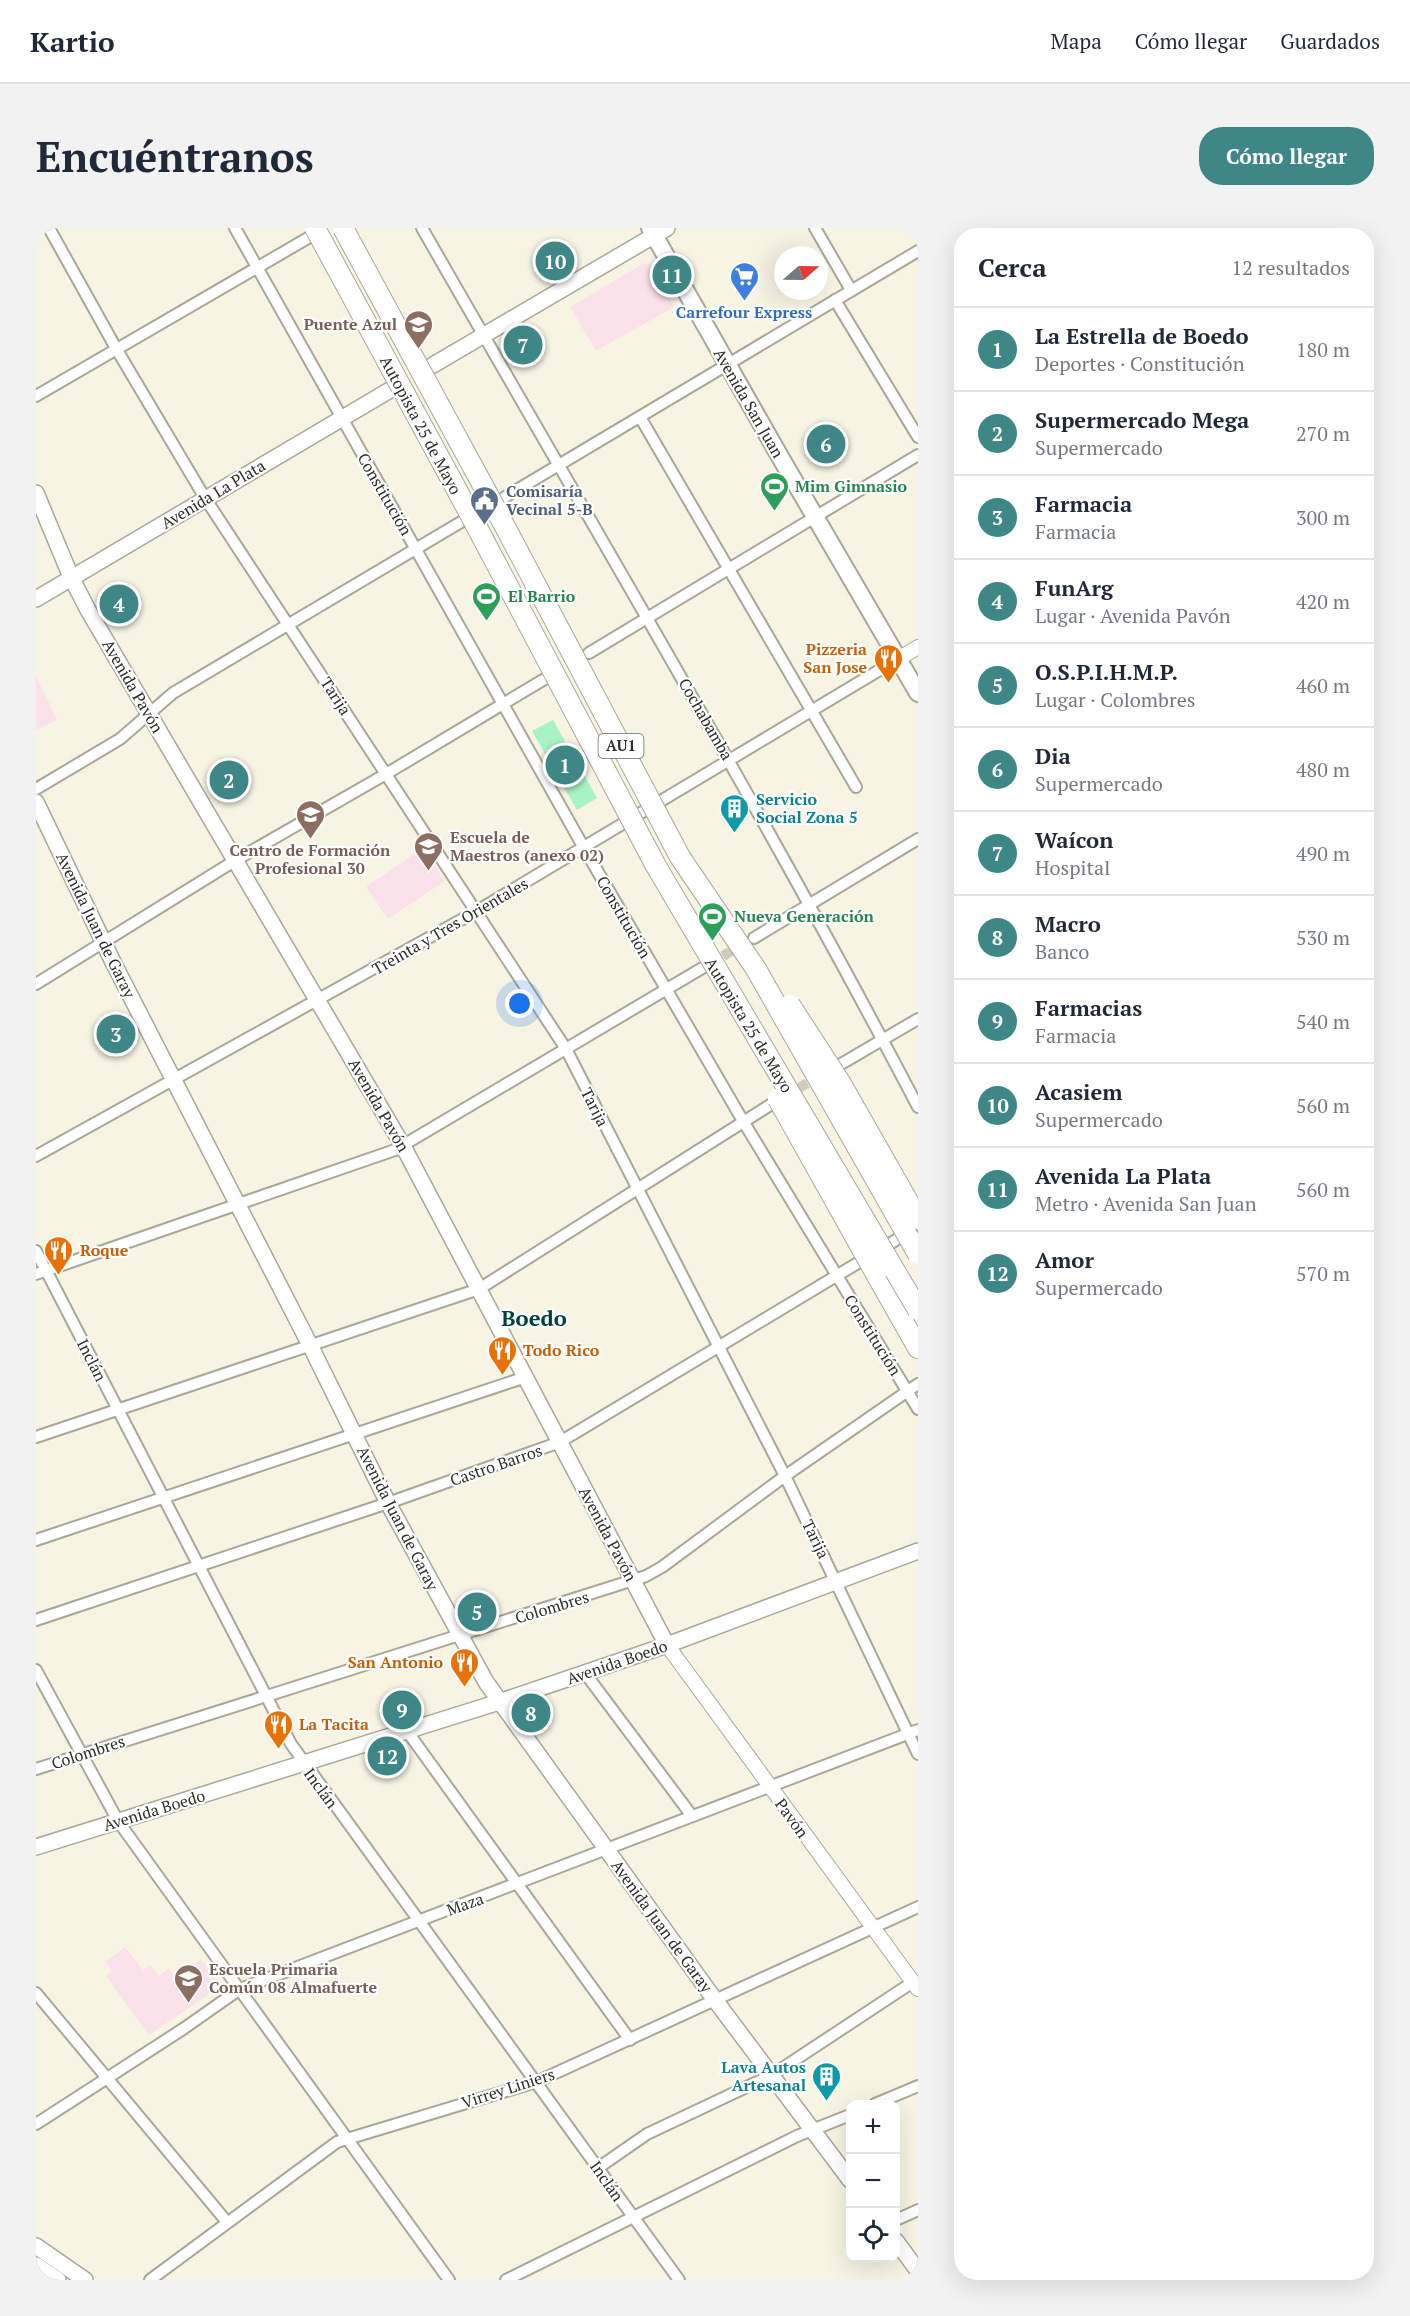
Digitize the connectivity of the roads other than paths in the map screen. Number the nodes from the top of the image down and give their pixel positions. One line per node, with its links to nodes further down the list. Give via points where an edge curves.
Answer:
1 (50, 228): 14 (street, Tarija)
2 (235, 228): 10 (street, Constitución)
3 (315, 228): 52 (highway, Autopista 25 de Mayo / AU1, bridge)
4 (326, 228): 10 (street)
5 (343, 228): 57 (highway, Autopista 25 de Mayo / AU1, bridge, via 680,857)
6 (422, 228): 13 (street, Cochabamba)
7 (815, 228): 11 (street)
8 (657, 230): 13 (main road); 16 (main road, Avenida San Juan)
9 (918, 252): 11 (street)
10 (258, 268): 14 (street); 20 (street, Constitución)
11 (851, 290): 12 (street)
12 (835, 300): 16 (street); 21 (street)
13 (483, 336): 15 (main road); 23 (street, Cochabamba)
14 (117, 350): 18 (street); 26 (street, Tarija)
15 (433, 365)
16 (727, 365): 19 (street); 27 (main road, Avenida San Juan)
17 (390, 390): 20 (main road, Avenida La Plata)
18 (36, 396)
19 (640, 417): 23 (street); 30 (street)
20 (342, 419): 26 (main road, Avenida La Plata); 29 (street, Constitución)
21 (918, 437)
22 (918, 455): 27 (street)
23 (558, 466): 25 (street); 33 (street, Cochabamba)
24 (36, 493): 31 (main road, Avenida Pavón)
25 (505, 497)
26 (205, 498): 31 (main road, Avenida La Plata); 34 (street, Tarija)
27 (816, 518): 30 (street); 37 (main road, Avenida San Juan)
28 (461, 522): 29 (street)
29 (416, 548): 34 (street); 40 (street, Constitución)
30 (730, 569): 33 (street); 41 (street)
31 (70, 577): 32 (main road, Avenida La Plata); 42 (main road, Avenida Pavón)
32 (36, 599)
33 (647, 619): 36 (street); 43 (street, Cochabamba)
34 (290, 625): 42 (street, via 173,693); 44 (street, Tarija)
35 (918, 646): 37 (street, Treinta y Tres Orientales)
36 (589, 653)
37 (898, 659): 39 (main road, Avenida San Juan); 41 (street, Treinta y Tres Orientales)
38 (548, 677): 40 (street)
39 (918, 693)
40 (502, 703): 44 (street); 49 (street, Constitución)
41 (812, 711): 43 (street, Treinta y Tres Orientales); 45 (street)
42 (149, 714): 46 (street, via 120,739); 50 (main road, Avenida Pavón)
43 (730, 760): 49 (street, Treinta y Tres Orientales); 51 (street, Cochabamba)
44 (386, 774): 50 (street); 53 (street, Tarija)
45 (856, 787)
46 (36, 789)
47 (36, 802): 55 (main road, Avenida Juan de Garay)
48 (918, 839): 51 (street)
49 (584, 848): 53 (street, Treinta y Tres Orientales); 59 (street, Constitución)
50 (236, 860): 55 (street); 60 (main road, Avenida Pavón)
51 (810, 904): 54 (street); 62 (street, Cochabamba)
52 (681, 910): 80 (highway, Autopista 25 de Mayo / AU1, bridge); 83 (highway, bridge, via 752,1053)
53 (477, 911): 60 (street, Treinta y Tres Orientales); 63 (street, Tarija)
54 (754, 938)
55 (104, 943): 58 (street); 65 (main road, Avenida Juan de Garay)
56 (704, 967): 59 (street)
57 (756, 969): 73 (highway, bridge, via 781,990 840,1082); 76 (highway, Autopista 25 de Mayo / AU1, bridge)
58 (36, 984)
59 (666, 990): 63 (street); 68 (street, Constitución)
60 (318, 1000): 65 (street, Treinta y Tres Orientales); 69 (main road, Avenida Pavón)
61 (918, 1019): 62 (street)
62 (882, 1039): 64 (street); 67 (street, Cochabamba)
63 (566, 1048): 69 (street); 71 (street, Tarija)
64 (836, 1067)
65 (173, 1080): 70 (street, Treinta y Tres Orientales); 72 (main road, Avenida Juan de Garay)
66 (778, 1100): 68 (street)
67 (918, 1107)
68 (743, 1121): 71 (street); 78 (street, Constitución)
69 (403, 1146): 72 (street); 79 (main road, Avenida Pavón)
70 (36, 1156)
71 (637, 1189): 79 (street); 82 (street, Tarija)
72 (237, 1204): 77 (street); 81 (main road, Avenida Juan de Garay)
73 (918, 1219)
74 (918, 1227): 78 (street, Castro Barros)
75 (36, 1251): 77 (street, Inclán)
76 (918, 1254)
77 (41, 1272): 88 (street, Inclán)
78 (836, 1275): 82 (street, Castro Barros); 86 (street, Constitución)
79 (479, 1289): 81 (street); 84 (main road, Avenida Pavón)
80 (918, 1310)
81 (311, 1347): 88 (street); 89 (main road, Avenida Juan de Garay)
82 (719, 1347): 91 (street, Castro Barros); 92 (street, Tarija)
83 (918, 1348)
84 (526, 1377): 89 (street); 91 (main road, Avenida Pavón)
85 (918, 1384): 86 (street, Colombres)
86 (908, 1391): 87 (street, Constitución); 92 (street, Colombres)
87 (918, 1409)
88 (118, 1410): 90 (street); 93 (street, Inclán)
89 (355, 1434): 93 (street); 94 (main road, Avenida Juan de Garay)
90 (36, 1437)
91 (560, 1442): 94 (street, Castro Barros); 98 (main road, Avenida Pavón)
92 (785, 1476): 98 (street, Colombres, via 662,1567); 99 (street, Tarija)
93 (163, 1497): 95 (street); 97 (street, Inclán)
94 (388, 1503): 97 (street, Castro Barros); 101 (main road, Avenida Juan de Garay)
95 (36, 1540)
96 (918, 1551): 99 (main road, Avenida Boedo)
97 (198, 1565): 100 (street, Castro Barros); 105 (street, Inclán)
98 (633, 1581): 101 (street, Colombres); 102 (main road, Avenida Pavón)
99 (837, 1582): 102 (main road, Avenida Boedo); 108 (street, Tarija)
100 (36, 1620)
101 (459, 1635): 105 (street, Colombres); 106 (main road, Avenida Juan de Garay)
102 (667, 1645): 104 (main road, Avenida Boedo); 113 (street, Pavón)
103 (36, 1670): 109 (street)
104 (585, 1673): 106 (main road, Avenida Boedo); 114 (street)
105 (266, 1695): 109 (street, Colombres); 111 (street, Inclán)
106 (499, 1702): 107 (main road, Avenida Boedo); 117 (main road, Avenida Juan de Garay)
107 (407, 1731): 111 (main road, Avenida Boedo); 118 (street)
108 (913, 1732): 110 (street, Tarija); 113 (street, Maza)
109 (81, 1754): 112 (street, Colombres); 115 (street)
110 (918, 1754)
111 (303, 1764): 115 (main road, Avenida Boedo); 120 (street, Inclán)
112 (36, 1769)
113 (770, 1787): 114 (street, Maza); 121 (street, Pavón)
114 (692, 1816): 117 (street, Maza)
115 (118, 1821): 116 (main road, Avenida Boedo); 123 (street)
116 (36, 1847)
117 (606, 1849): 118 (street, Maza); 125 (main road, Avenida Juan de Garay)
118 (519, 1884): 120 (street, Maza); 126 (street)
119 (918, 1907): 121 (street, Virrey Liniers)
120 (418, 1921): 123 (street, Maza); 129 (street, Inclán)
121 (873, 1928): 122 (street, Pavón); 125 (street, Virrey Liniers)
122 (915, 1985): 127 (street)
123 (240, 1989): 128 (street, Maza); 135 (street)
124 (36, 1993): 128 (street)
125 (716, 2000): 126 (street, Virrey Liniers); 127 (main road, Avenida Juan de Garay)
126 (630, 2040): 129 (street, Virrey Liniers)
127 (772, 2074): 134 (main road, Avenida Juan de Garay); 136 (street, via 647,2134)
128 (107, 2078): 133 (street, Maza); 141 (street)
129 (536, 2082): 135 (street, Virrey Liniers); 136 (street, Inclán)
130 (918, 2086): 131 (street)
131 (884, 2100)
132 (846, 2117): 134 (street)
133 (36, 2124)
134 (814, 2130): 137 (main road, Avenida Juan de Garay); 139 (street)
135 (346, 2138): 141 (street, Virrey Liniers); 149 (street)
136 (598, 2168): 139 (street, Inclán)
137 (846, 2174)
138 (918, 2210): 140 (street)
139 (632, 2217): 150 (street); 151 (street, Inclán)
140 (900, 2218)
141 (227, 2222): 148 (street, Virrey Liniers)
142 (36, 2246): 147 (main road)
143 (900, 2246): 145 (main road)
144 (36, 2265): 146 (main road)
145 (918, 2271)
146 (58, 2280)
147 (86, 2280)
148 (150, 2280)
149 (449, 2280)
150 (506, 2280)
151 (679, 2280)

